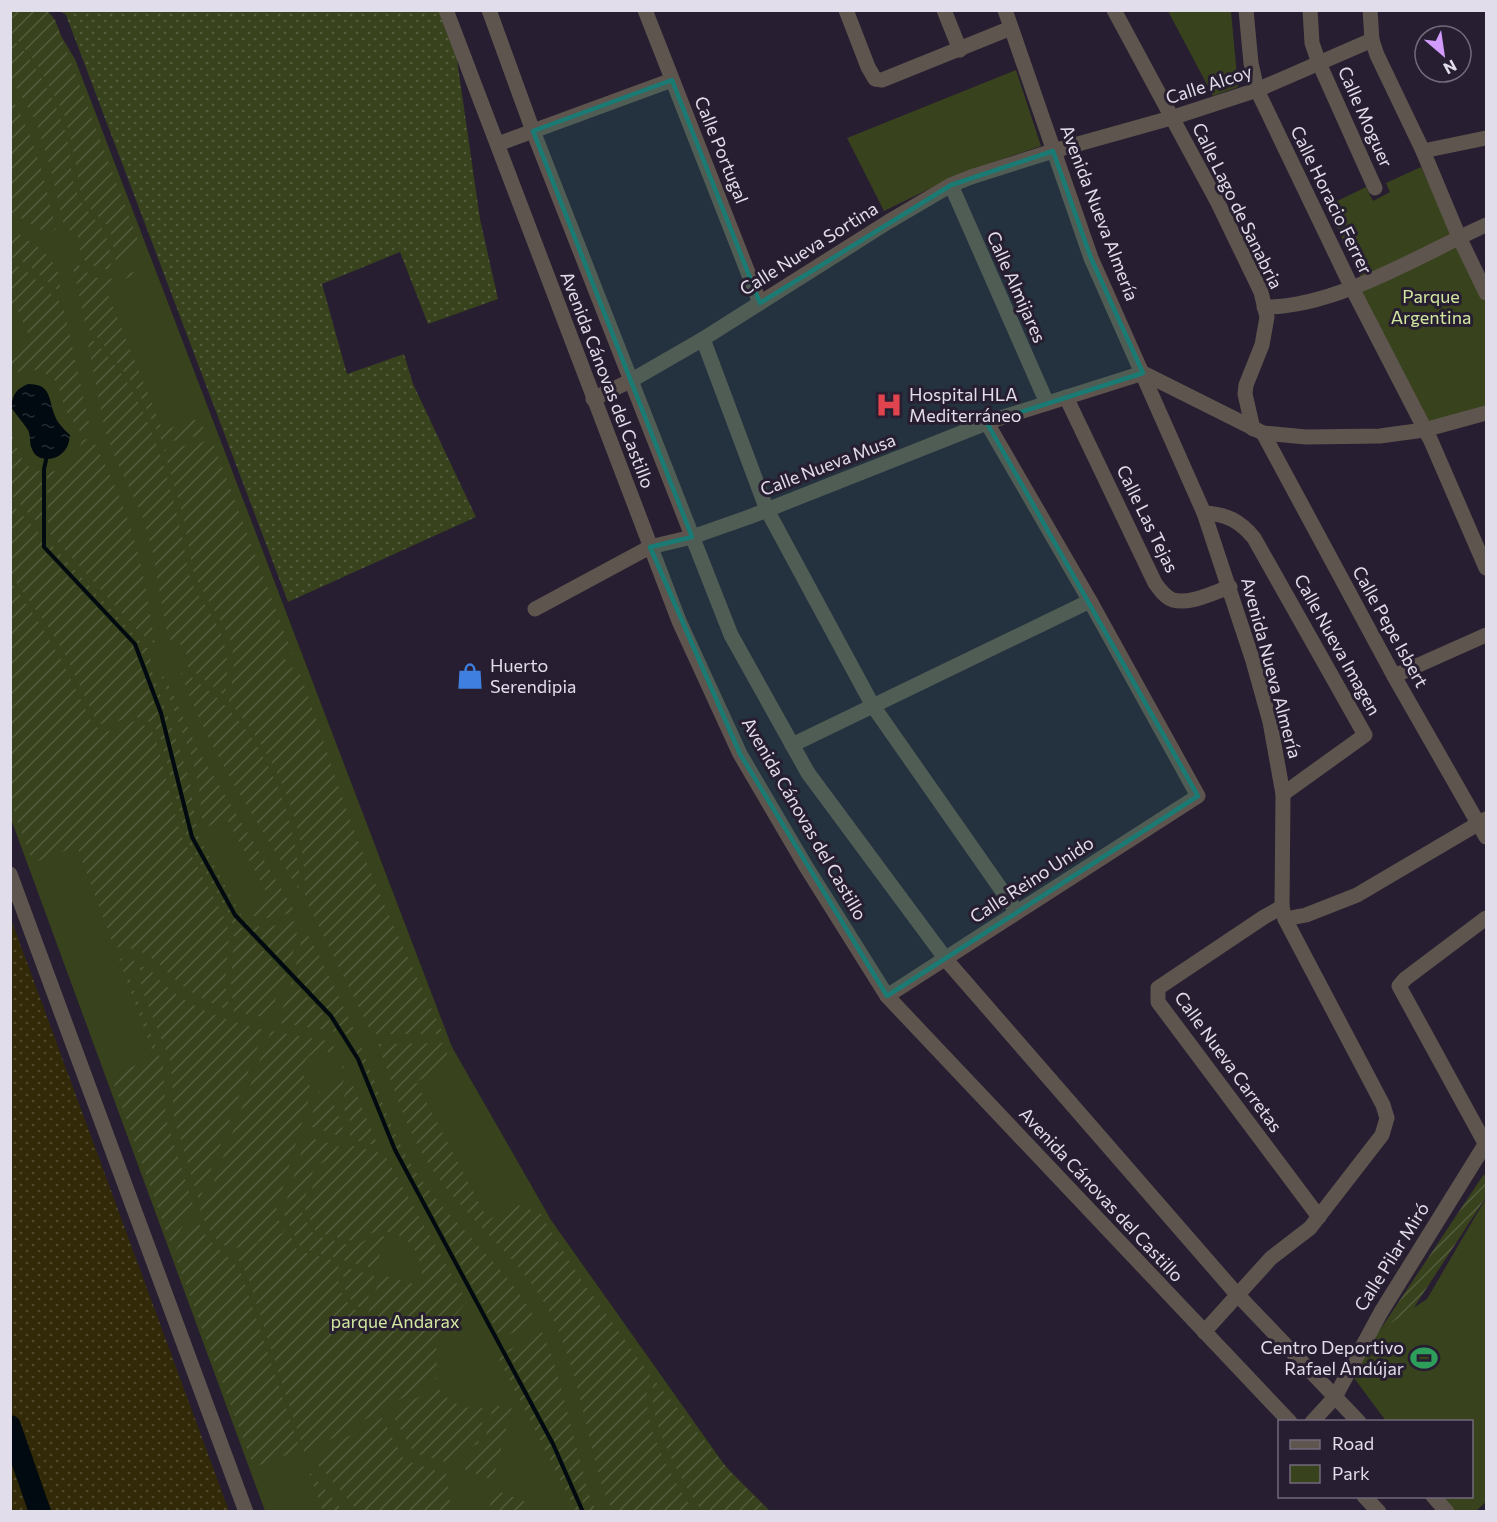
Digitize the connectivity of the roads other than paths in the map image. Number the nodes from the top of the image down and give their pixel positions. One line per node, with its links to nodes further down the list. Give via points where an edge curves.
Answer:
1 (446, 10): 20 (street, Avenida Cánovas del Castillo)
2 (489, 10): 18 (street, Avenida Cánovas del Castillo)
3 (645, 10): 15 (street, Calle Portugal)
4 (846, 10): 13 (street, via 875,79 882,80)
5 (944, 10): 13 (street)
6 (1005, 10): 11 (street, Avenida Nueva Almería)
7 (1114, 10): 17 (street, Calle Lago de Sanabria)
8 (1246, 10): 16 (street, Calle Horacio Ferrer)
9 (1310, 10): 14 (street, Calle Moguer, via 1312,43)
10 (1370, 10): 12 (street)
11 (1011, 28): 13 (street); 21 (street, Avenida Nueva Almería)
12 (1372, 40): 14 (street, Calle Alcoy); 22 (street)
13 (960, 50)
14 (1319, 63): 16 (street, Calle Alcoy); 24 (street, Calle Moguer)
15 (672, 80): 18 (street); 29 (street, Calle Portugal)
16 (1257, 90): 17 (street, Calle Alcoy); 27 (street, Calle Horacio Ferrer)
17 (1171, 118): 21 (street, Calle Alcoy); 30 (street, Calle Lago de Sanabria, via 1245,259)
18 (533, 131): 20 (street); 33 (street, Avenida Cánovas del Castillo)
19 (1486, 138): 22 (street)
20 (498, 144): 35 (street, Avenida Cánovas del Castillo)
21 (1053, 150): 23 (street, Calle Nueva Sortina); 32 (street, Avenida Nueva Almería, via 1091,258)
22 (1423, 151): 26 (street)
23 (951, 185): 29 (street, Calle Nueva Sortina); 36 (street, Calle Almijares)
24 (1375, 188)
25 (1486, 225): 26 (street)
26 (1459, 237): 27 (street); 28 (street)
27 (1352, 288): 30 (street, via 1301,304); 39 (street, Calle Horacio Ferrer)
28 (1486, 293)
29 (760, 303): 31 (street, Calle Nueva Sortina)
30 (1264, 307): 40 (street, Calle Lago de Sanabria, via 1262,345 1245,394)
31 (703, 339): 33 (street, Calle Nueva Sortina); 41 (street)
32 (1143, 373): 34 (street, Calle Nueva Musa); 40 (street); 42 (street, Avenida Nueva Almería)
33 (632, 381): 35 (street, Calle Nueva Sortina); 43 (street, Avenida Cánovas del Castillo)
34 (1066, 397): 36 (street, Calle Nueva Musa); 46 (street, Calle Las Tejas, via 1163,593 1172,600 1186,600)
35 (593, 399): 44 (street, Avenida Cánovas del Castillo)
36 (1047, 403): 38 (street, Calle Nueva Musa)
37 (1486, 413): 39 (street)
38 (987, 423): 41 (street, Calle Nueva Musa); 47 (street)
39 (1424, 430): 40 (street, via 1380,436 1306,438); 45 (street, Calle Horacio Ferrer)
40 (1258, 431): 50 (street, Calle Pepe Isbert)
41 (767, 510): 43 (street, Calle Nueva Musa); 51 (street)
42 (1204, 513): 46 (street, Avenida Nueva Almería); 53 (street, Calle Nueva Imagen, via 1228,516 1254,538 1365,735)
43 (692, 537): 44 (street, Calle Nueva Musa); 52 (street, Avenida Cánovas del Castillo, via 731,635)
44 (650, 548): 48 (street, Calle Nueva Musa); 61 (street, Avenida Cánovas del Castillo, via 740,754)
45 (1486, 568)
46 (1230, 587): 53 (street, Avenida Nueva Almería, via 1270,722)
47 (1090, 601): 51 (street); 57 (street, Calle Reino Unido, via 1198,796)
48 (535, 609)
49 (1486, 635): 50 (street)
50 (1394, 676): 54 (street, Calle Pepe Isbert)
51 (873, 706): 52 (street); 57 (street)
52 (792, 745): 60 (street, Avenida Cánovas del Castillo, via 808,774)
53 (1283, 794): 58 (street, Avenida Nueva Almería)
54 (1482, 821): 55 (street, Calle Pepe Isbert); 58 (street, via 1357,895 1306,915)
55 (1486, 837)
56 (10, 874): 72 (street)
57 (1017, 912): 60 (street, Calle Reino Unido)
58 (1284, 913): 63 (street, Avenida Nueva Almería, via 1387,1118 1382,1135); 63 (street, Calle Nueva Carretas, via 1264,917 1158,988 1158,1002)
59 (1486, 918): 62 (street, via 1399,986)
60 (945, 959): 61 (street, Calle Reino Unido); 64 (street, Avenida Cánovas del Castillo)
61 (887, 996): 65 (street, Avenida Cánovas del Castillo)
62 (1486, 1144): 66 (street, Calle Pilar Miró, via 1381,1312)
63 (1319, 1217): 64 (street, Avenida Nueva Almería, via 1271,1257)
64 (1238, 1295): 65 (street, Avenida Nueva Almería); 66 (street, Avenida Cánovas del Castillo)
65 (1204, 1332): 67 (street, Avenida Cánovas del Castillo)
66 (1335, 1397): 68 (street, Calle Pilar Miró); 69 (street, Avenida Cánovas del Castillo)
67 (1288, 1420)
68 (1314, 1420)
69 (1357, 1420)
70 (1365, 1498): 73 (street)
71 (1433, 1498): 74 (street)
72 (246, 1512)
73 (1379, 1512)
74 (1447, 1512)

